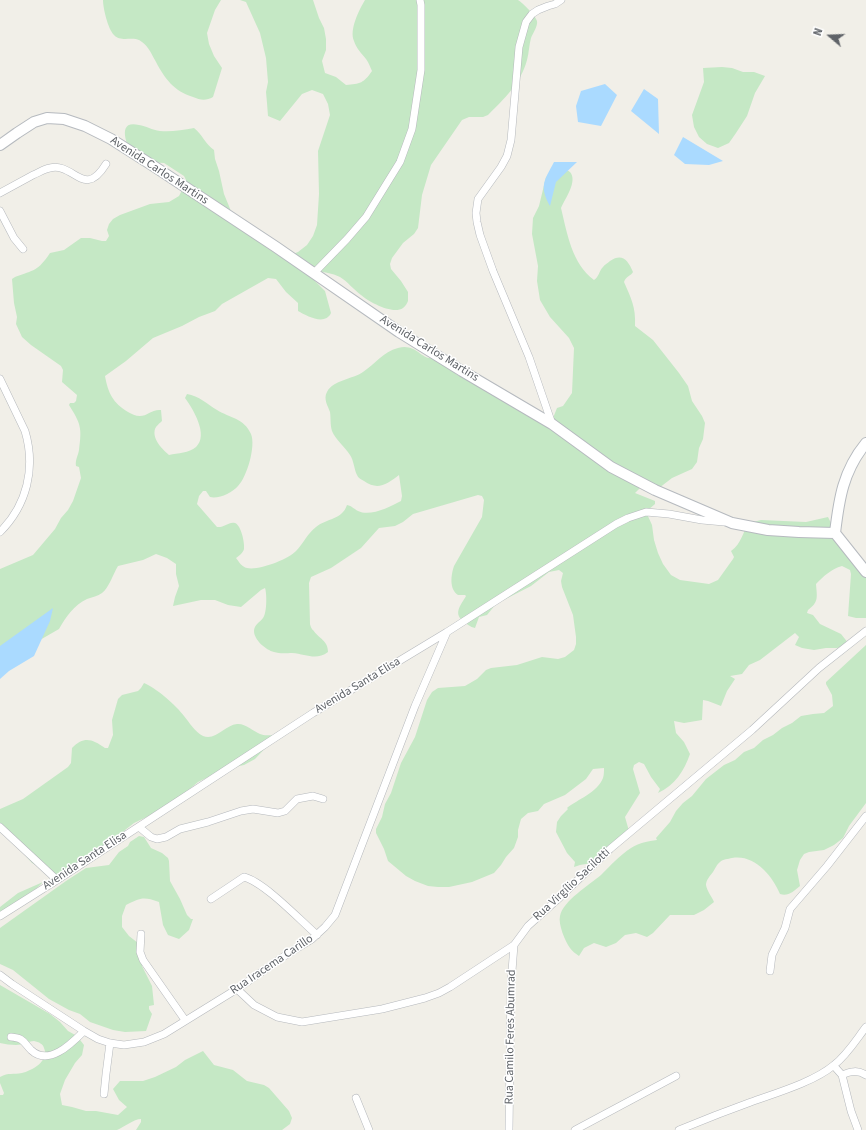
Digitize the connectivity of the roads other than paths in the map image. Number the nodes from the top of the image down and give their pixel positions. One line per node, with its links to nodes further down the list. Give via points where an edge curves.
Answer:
1 (420, 0): 8 (street, via 420,70 412,129 400,162 366,217)
2 (561, 0): 10 (street, via 538,10 526,22 519,47 511,140 507,156 478,199 476,213 480,235 529,357)
3 (0, 145): 8 (street, Avenida Carlos Martins, via 34,122 47,118 64,119 78,124 111,139)
4 (106, 164): 5 (street, via 88,180 59,168 49,168)
5 (0, 193)
6 (0, 211): 7 (street, via 14,238)
7 (23, 249)
8 (314, 273): 10 (street, Avenida Carlos Martins, via 399,332)
9 (0, 379): 13 (street, via 25,431 30,458 29,477 24,495 17,512)
10 (552, 424): 12 (street, Avenida Carlos Martins, via 611,467 654,490)
11 (866, 443): 14 (street, via 858,452 844,482)
12 (732, 523): 14 (street, Avenida Carlos Martins, via 768,530); 17 (street, Avenida Santa Elisa, via 653,512 640,513 616,524)
13 (0, 532)
14 (835, 533): 15 (street)
15 (866, 572)
16 (866, 631): 27 (street, Rua Virgílio Sacilotti, via 819,668 752,730 610,849 528,926)
17 (447, 632): 20 (street, Avenida Santa Elisa, via 313,714); 26 (street, Rua Iracema Carillo, via 415,706 335,915)
18 (323, 799): 20 (street, via 313,796 296,799 285,811 278,813 253,809 241,811 180,829 157,839)
19 (866, 816): 28 (street, via 790,909 786,928 772,955)
20 (138, 827): 22 (street, Avenida Santa Elisa)
21 (0, 828): 22 (street)
22 (57, 880): 24 (street, Avenida Santa Elisa)
23 (212, 898): 26 (street, via 248,878 281,902)
24 (0, 916)
25 (141, 934): 31 (street, via 140,952 143,960)
26 (317, 935): 30 (street, Rua Iracema Carillo)
27 (514, 945): 30 (street, Rua Virgílio Sacilotti, via 439,993 382,1008 302,1022 277,1017 254,1005); 43 (street, Rua Camilo Feres Abumrad)
28 (770, 971)
29 (0, 975): 33 (street, Rua Iracema Carillo)
30 (237, 989): 31 (street, Rua Iracema Carillo)
31 (185, 1020): 35 (street, Rua Iracema Carillo, via 164,1034 144,1042 124,1045)
32 (866, 1027): 36 (street)
33 (84, 1031): 34 (street, via 69,1046 47,1055 38,1054 24,1041); 35 (street, Rua Iracema Carillo)
34 (11, 1037)
35 (110, 1043): 40 (street)
36 (834, 1066): 37 (street); 45 (street, via 788,1089)
37 (842, 1075): 38 (street, via 856,1071); 46 (street)
38 (866, 1075)
39 (676, 1076): 44 (street)
40 (104, 1094)
41 (356, 1098): 42 (street)
42 (369, 1130)
43 (509, 1130)
44 (575, 1130)
45 (679, 1130)
46 (858, 1130)

